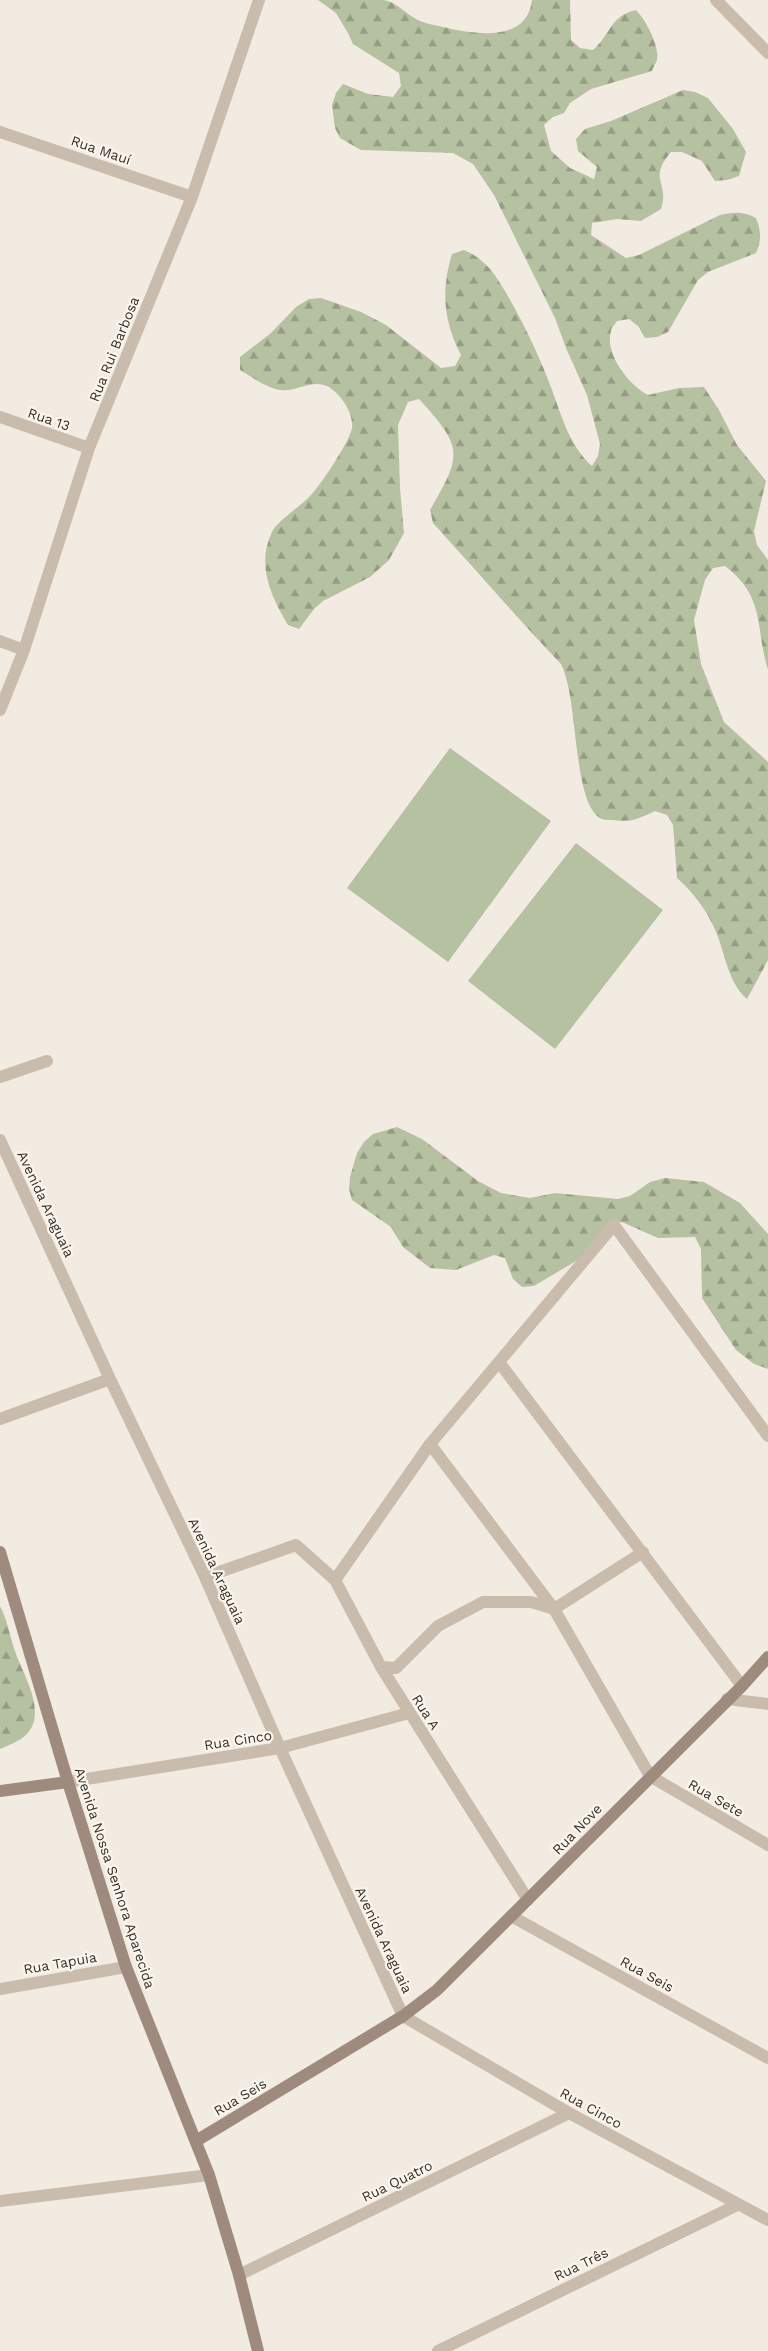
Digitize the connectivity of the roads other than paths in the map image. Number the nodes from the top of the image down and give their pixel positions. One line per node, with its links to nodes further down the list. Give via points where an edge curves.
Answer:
1 (259, 0): 5 (street, Rua Rui Barbosa)
2 (716, 0): 3 (street)
3 (768, 53)
4 (0, 132): 5 (street, Rua Mauí)
5 (192, 197): 7 (street, Rua Rui Barbosa)
6 (0, 417): 7 (street, Rua 13)
7 (89, 448): 9 (street, Rua Rui Barbosa)
8 (0, 641): 9 (street)
9 (24, 650): 10 (street, Rua Rui Barbosa)
10 (0, 710)
11 (47, 1061): 12 (street)
12 (0, 1077)
13 (0, 1140): 15 (street, Avenida Araguaia)
14 (499, 1362): 17 (street, via 614,1225); 18 (street); 20 (street)
15 (110, 1379): 16 (street); 21 (street, Avenida Araguaia)
16 (0, 1419)
17 (768, 1436)
18 (430, 1444): 22 (street); 23 (street)
19 (0, 1552): 32 (street, Avenida Nossa Senhora Aparecida)
20 (643, 1552): 23 (street); 26 (street)
21 (205, 1578): 22 (street, Rua A, via 296,1545); 30 (street, Avenida Araguaia)
22 (335, 1580): 25 (street, Rua A)
23 (554, 1609): 25 (street, via 531,1602 483,1602 438,1626 396,1668); 31 (street)
24 (768, 1657): 26 (street, Rua Nove)
25 (381, 1667): 29 (street, Rua A)
26 (742, 1686): 27 (street, Rua Nove)
27 (727, 1699): 28 (street); 31 (street, Rua Nove)
28 (768, 1704)
29 (409, 1713): 30 (street, Rua Cinco); 35 (street, Rua A)
30 (280, 1748): 32 (street, Rua Cinco); 39 (street, Avenida Araguaia)
31 (650, 1776): 34 (street, Rua Sete); 35 (street, Rua Nove)
32 (68, 1782): 33 (street); 37 (street, Avenida Nossa Senhora Aparecida)
33 (0, 1791)
34 (768, 1845)
35 (528, 1900): 36 (street, Rua Nove)
36 (511, 1916): 39 (street, Rua Nove, via 437,1990); 40 (street, Rua Seis)
37 (126, 1967): 38 (street, Rua Tapuia); 42 (street, Avenida Nossa Senhora Aparecida)
38 (0, 1988)
39 (403, 2016): 41 (street, Rua Cinco); 42 (street, Rua Seis)
40 (768, 2058)
41 (569, 2113): 45 (street, Rua Cinco); 47 (street, Rua Quatro)
42 (196, 2142): 43 (street, Avenida Nossa Senhora Aparecida)
43 (209, 2175): 44 (street); 47 (street, Avenida Nossa Senhora Aparecida)
44 (0, 2201)
45 (737, 2205): 46 (street, Rua Cinco); 49 (street, Rua Três)
46 (768, 2220)
47 (239, 2275): 48 (street, Avenida Nossa Senhora Aparecida)
48 (258, 2351)
49 (438, 2351)

